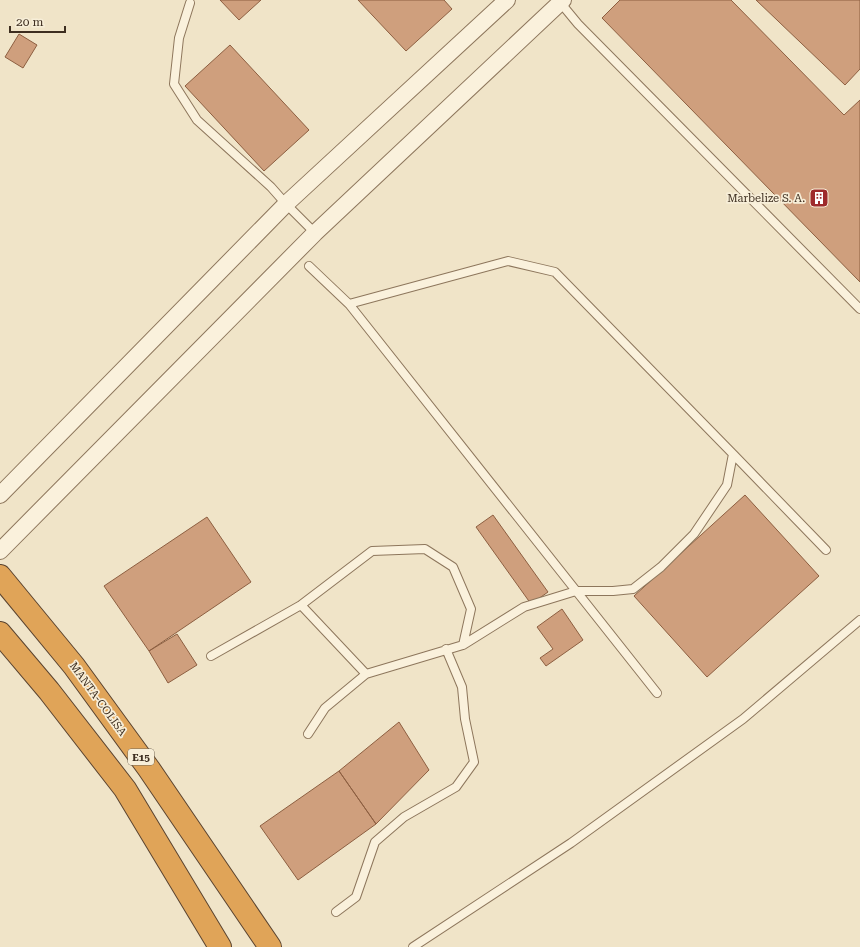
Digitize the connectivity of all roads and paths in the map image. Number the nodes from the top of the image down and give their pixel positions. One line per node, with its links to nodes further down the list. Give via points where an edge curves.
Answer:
1 (507, 0): 4 (street)
2 (560, 1): 5 (street); 8 (lane, via 578,24)
3 (190, 3): 4 (lane, via 179,38 174,84 197,120 271,187)
4 (286, 204): 5 (lane); 10 (street)
5 (316, 233): 12 (street)
6 (309, 266): 7 (lane)
7 (349, 304): 9 (lane, via 508,261 555,272); 14 (lane)
8 (860, 309)
9 (733, 454): 11 (lane); 14 (lane, via 727,485 694,534 661,567 633,589)
10 (0, 495)
11 (826, 550)
12 (0, 551)
13 (0, 576): 26 (highway, MANTA-COLISA / E15, via 74,666 149,769)
14 (576, 591): 18 (lane, via 524,607); 22 (lane)
15 (301, 605): 18 (lane, via 372,551 425,549 453,567 471,609); 20 (lane); 21 (lane)
16 (860, 620): 27 (lane, via 743,719 571,843)
17 (0, 633): 25 (highway, via 125,788)
18 (463, 645): 19 (lane)
19 (446, 649): 21 (lane); 24 (lane, via 462,687 465,719 474,762 456,787 404,817 375,842 356,897)
20 (211, 656)
21 (366, 674): 23 (lane, via 325,708)
22 (657, 693)
23 (308, 734)
24 (336, 912)
25 (220, 947)
26 (270, 947)
27 (413, 947)

